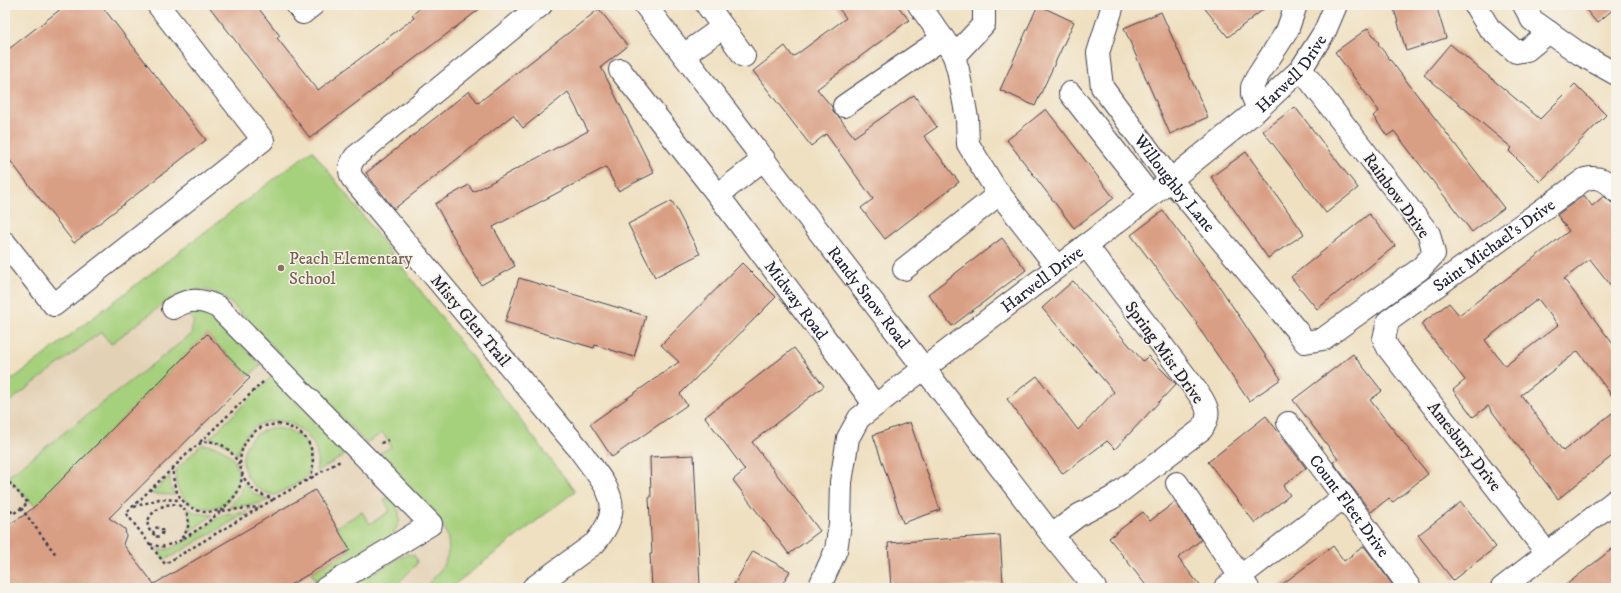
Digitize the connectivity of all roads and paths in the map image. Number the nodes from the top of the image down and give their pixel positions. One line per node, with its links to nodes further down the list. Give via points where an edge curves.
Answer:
1 (158, 5): 31 (street, via 263,140 54,305)
2 (297, 5): 3 (street, via 303,13)
3 (313, 5)
4 (541, 5): 67 (street, Misty Glen Trail, via 355,156 349,171 352,178 579,449 608,491 613,511 602,535 595,543)
5 (645, 5): 17 (street, Randy Snow Road)
6 (707, 5): 14 (street)
7 (919, 5): 16 (street)
8 (984, 5): 16 (street, via 984,24)
9 (1111, 5): 26 (street, Willoughby Lane, via 1098,53 1102,87)
10 (1296, 5): 24 (street, via 1287,31 1252,87 1252,95)
11 (1336, 5): 20 (street, Harwell Drive, via 1325,31)
12 (1475, 5): 15 (street, via 1489,28 1516,52 1527,50)
13 (1524, 5): 15 (street, via 1532,20)
14 (723, 27): 17 (street); 18 (street)
15 (1549, 32): 21 (street, via 1580,54)
16 (949, 47): 23 (street); 28 (street, via 958,70 967,118 968,144)
17 (684, 55): 25 (street, Randy Snow Road)
18 (744, 56)
19 (620, 70): 29 (street, Midway Road)
20 (1301, 70): 24 (street, Harwell Drive); 37 (street, Rainbow Drive, via 1429,234 1434,254 1420,269 1323,339)
21 (1616, 74)
22 (1070, 93): 30 (street)
23 (844, 106)
24 (1258, 109): 26 (street, Harwell Drive)
25 (764, 159): 29 (street); 39 (street, Randy Snow Road)
26 (1170, 179): 30 (street, Harwell Drive); 37 (street, Willoughby Lane)
27 (1616, 191): 36 (street, Saint Michael's Drive, via 1603,179 1585,179 1388,321)
28 (999, 194): 33 (street); 34 (street)
29 (718, 195): 40 (street, Midway Road)
30 (1150, 195): 32 (street, Harwell Drive)
31 (5, 243)
32 (1086, 245): 33 (street, Harwell Drive); 60 (street, Spring Mist Drive, via 1204,402 1208,412 1207,421 1202,429 1112,498 1079,515)
33 (1057, 267): 39 (street, Harwell Drive)
34 (904, 269)
35 (173, 308): 38 (street, via 190,300 200,300 218,307)
36 (1384, 338): 63 (street, Amesbury Drive, via 1388,348)
37 (1305, 342)
38 (278, 367): 42 (path); 43 (street)
39 (924, 368): 40 (street, Harwell Drive); 60 (street, Randy Snow Road)
40 (876, 405): 68 (street, Harwell Drive, via 859,418 848,438 841,482 840,524 836,550)
41 (1288, 423): 50 (street, Count Fleet Drive)
42 (200, 443): 44 (path); 45 (path, via 215,443 230,450)
43 (359, 450): 48 (path); 66 (street, via 431,524)
44 (173, 468): 52 (path, via 173,483); 57 (path)
45 (241, 468): 46 (path); 48 (path, via 241,451 247,440 255,431 278,424 290,426 309,442 314,465)
46 (242, 475): 51 (path, via 258,493); 58 (path, via 241,486 235,497)
47 (5, 478): 56 (path, via 28,503)
48 (311, 478): 51 (path)
49 (1177, 484): 65 (street)
50 (1344, 497): 65 (street); 70 (street, Count Fleet Drive)
51 (274, 499): 55 (path)
52 (180, 500): 57 (path, via 159,499); 58 (path, via 194,510)
53 (1616, 500): 63 (street)
54 (5, 501): 56 (path, via 13,514)
55 (261, 507): 58 (path); 62 (path, via 165,564)
56 (21, 508): 64 (path)
57 (132, 508): 62 (path, via 126,514)
58 (221, 511): 61 (path)
59 (155, 535): 61 (path, via 148,525 151,515 160,507 175,504 186,512 188,519 186,533)
60 (1052, 535): 69 (street, Randy Snow Road)
61 (178, 542): 62 (path, via 161,547)
62 (150, 544)
63 (1547, 553): 71 (street)
64 (57, 556)
65 (1238, 584)
66 (326, 588)
67 (533, 588)
68 (819, 588)
69 (1095, 588)
70 (1410, 588)
71 (1502, 588)

